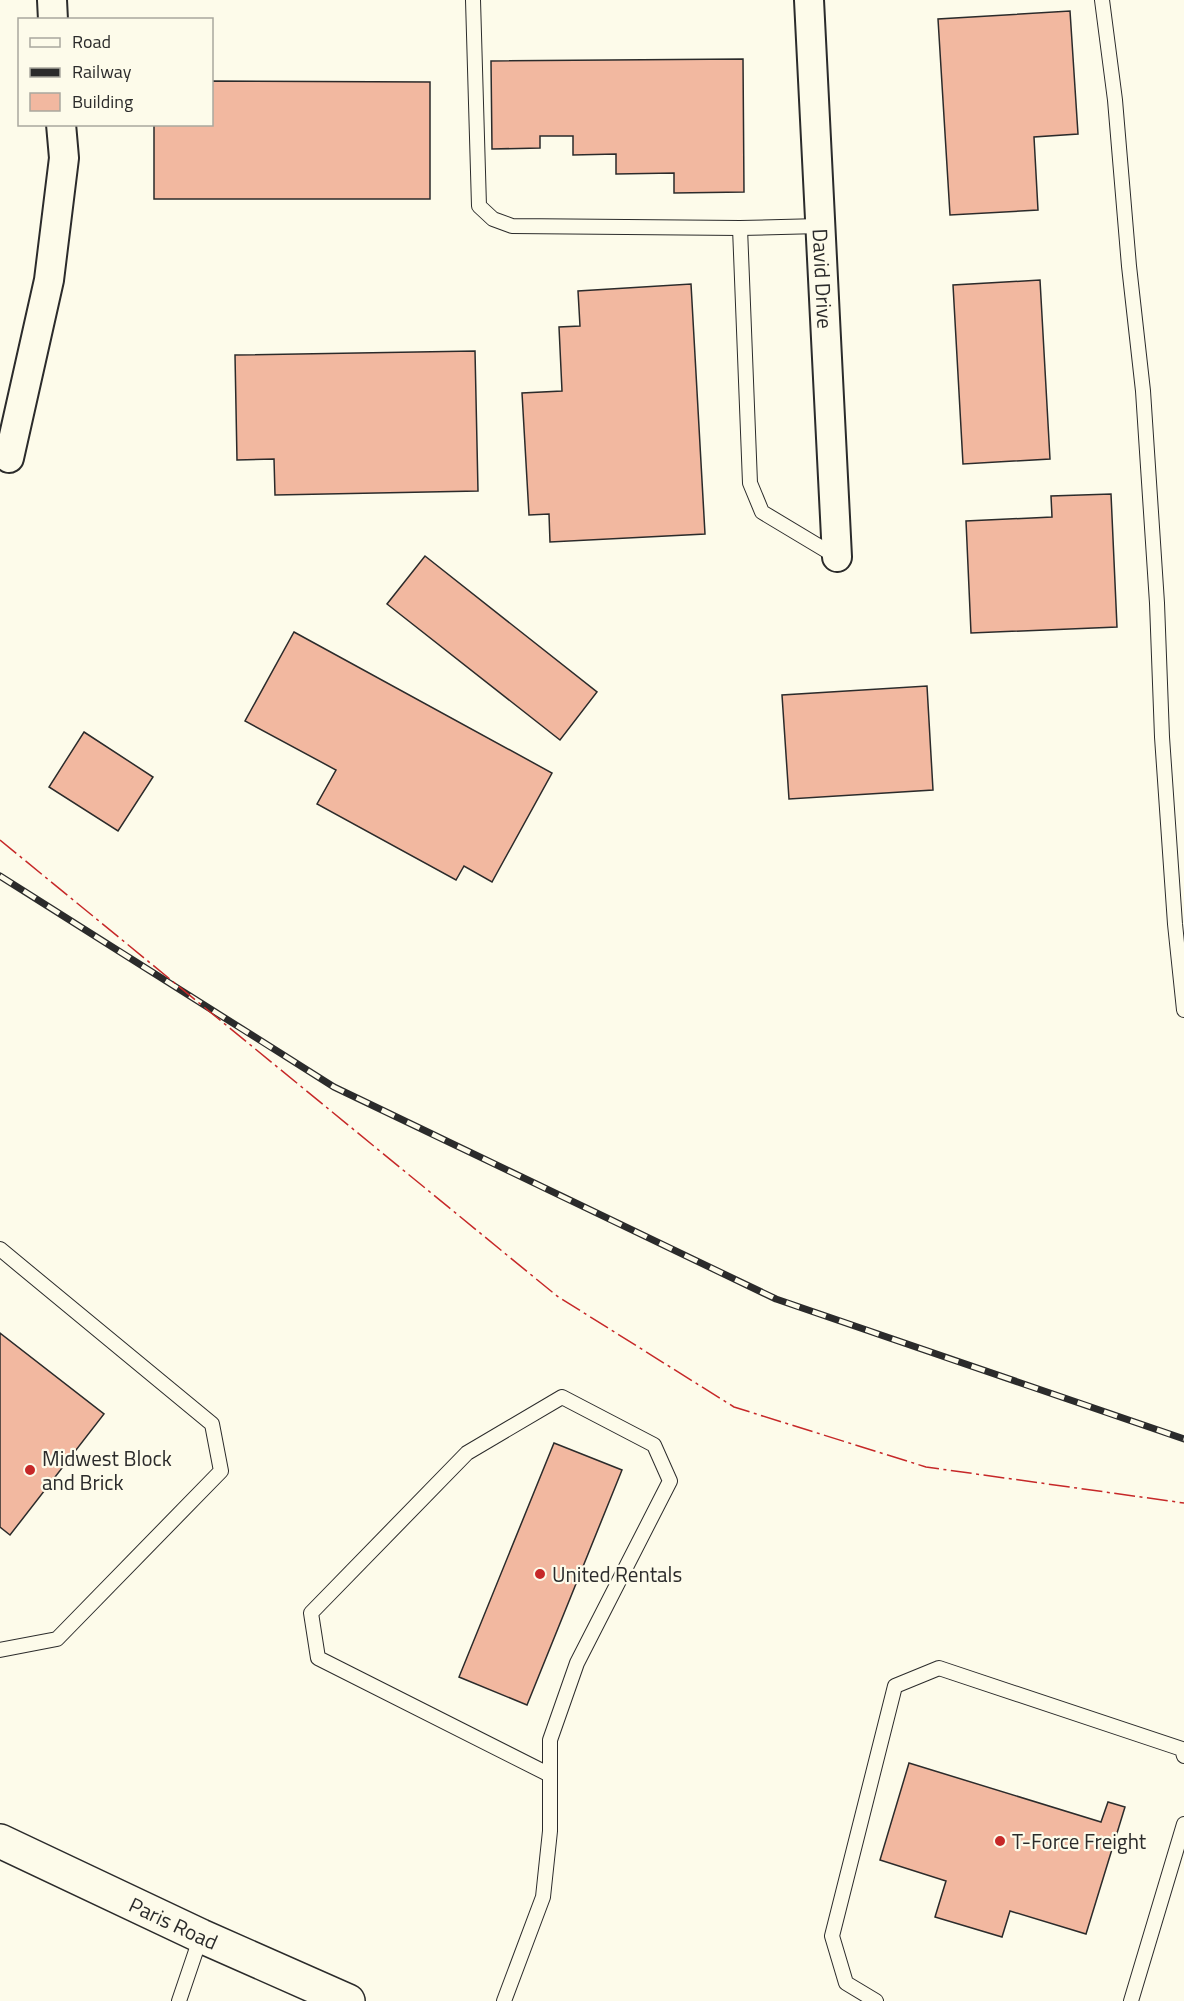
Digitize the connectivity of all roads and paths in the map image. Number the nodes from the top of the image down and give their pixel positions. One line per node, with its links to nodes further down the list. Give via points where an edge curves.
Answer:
1 (52, 0): 5 (street)
2 (472, 0): 8 (lane, via 479,206 493,219 512,226)
3 (809, 0): 7 (street, David Drive)
4 (1102, 0): 11 (lane, via 1143,391 1162,737)
5 (53, 18)
6 (61, 126): 9 (street, via 64,158 49,280)
7 (820, 226): 8 (lane); 10 (street, David Drive)
8 (740, 228): 10 (lane, via 750,483 762,512)
9 (9, 458)
10 (837, 557)
11 (1184, 1003): 12 (lane)
12 (1184, 1010)
13 (0, 1249): 14 (lane, via 212,1424 221,1471 57,1639)
14 (0, 1650)
15 (1184, 1756): 23 (lane, via 1182,1749 939,1668 895,1686 832,1936 846,1983)
16 (550, 1775): 16 (lane, via 550,1740 578,1663 670,1481 654,1445 562,1397 467,1453 311,1613 318,1658); 22 (lane, via 550,1831 543,1897)
17 (1184, 1824): 24 (lane)
18 (0, 1841): 19 (main road, Paris Road)
19 (201, 1936): 20 (lane); 21 (main road, Paris Road)
20 (179, 2001)
21 (348, 2001)
22 (504, 2001)
23 (876, 2001)
24 (1131, 2001)

